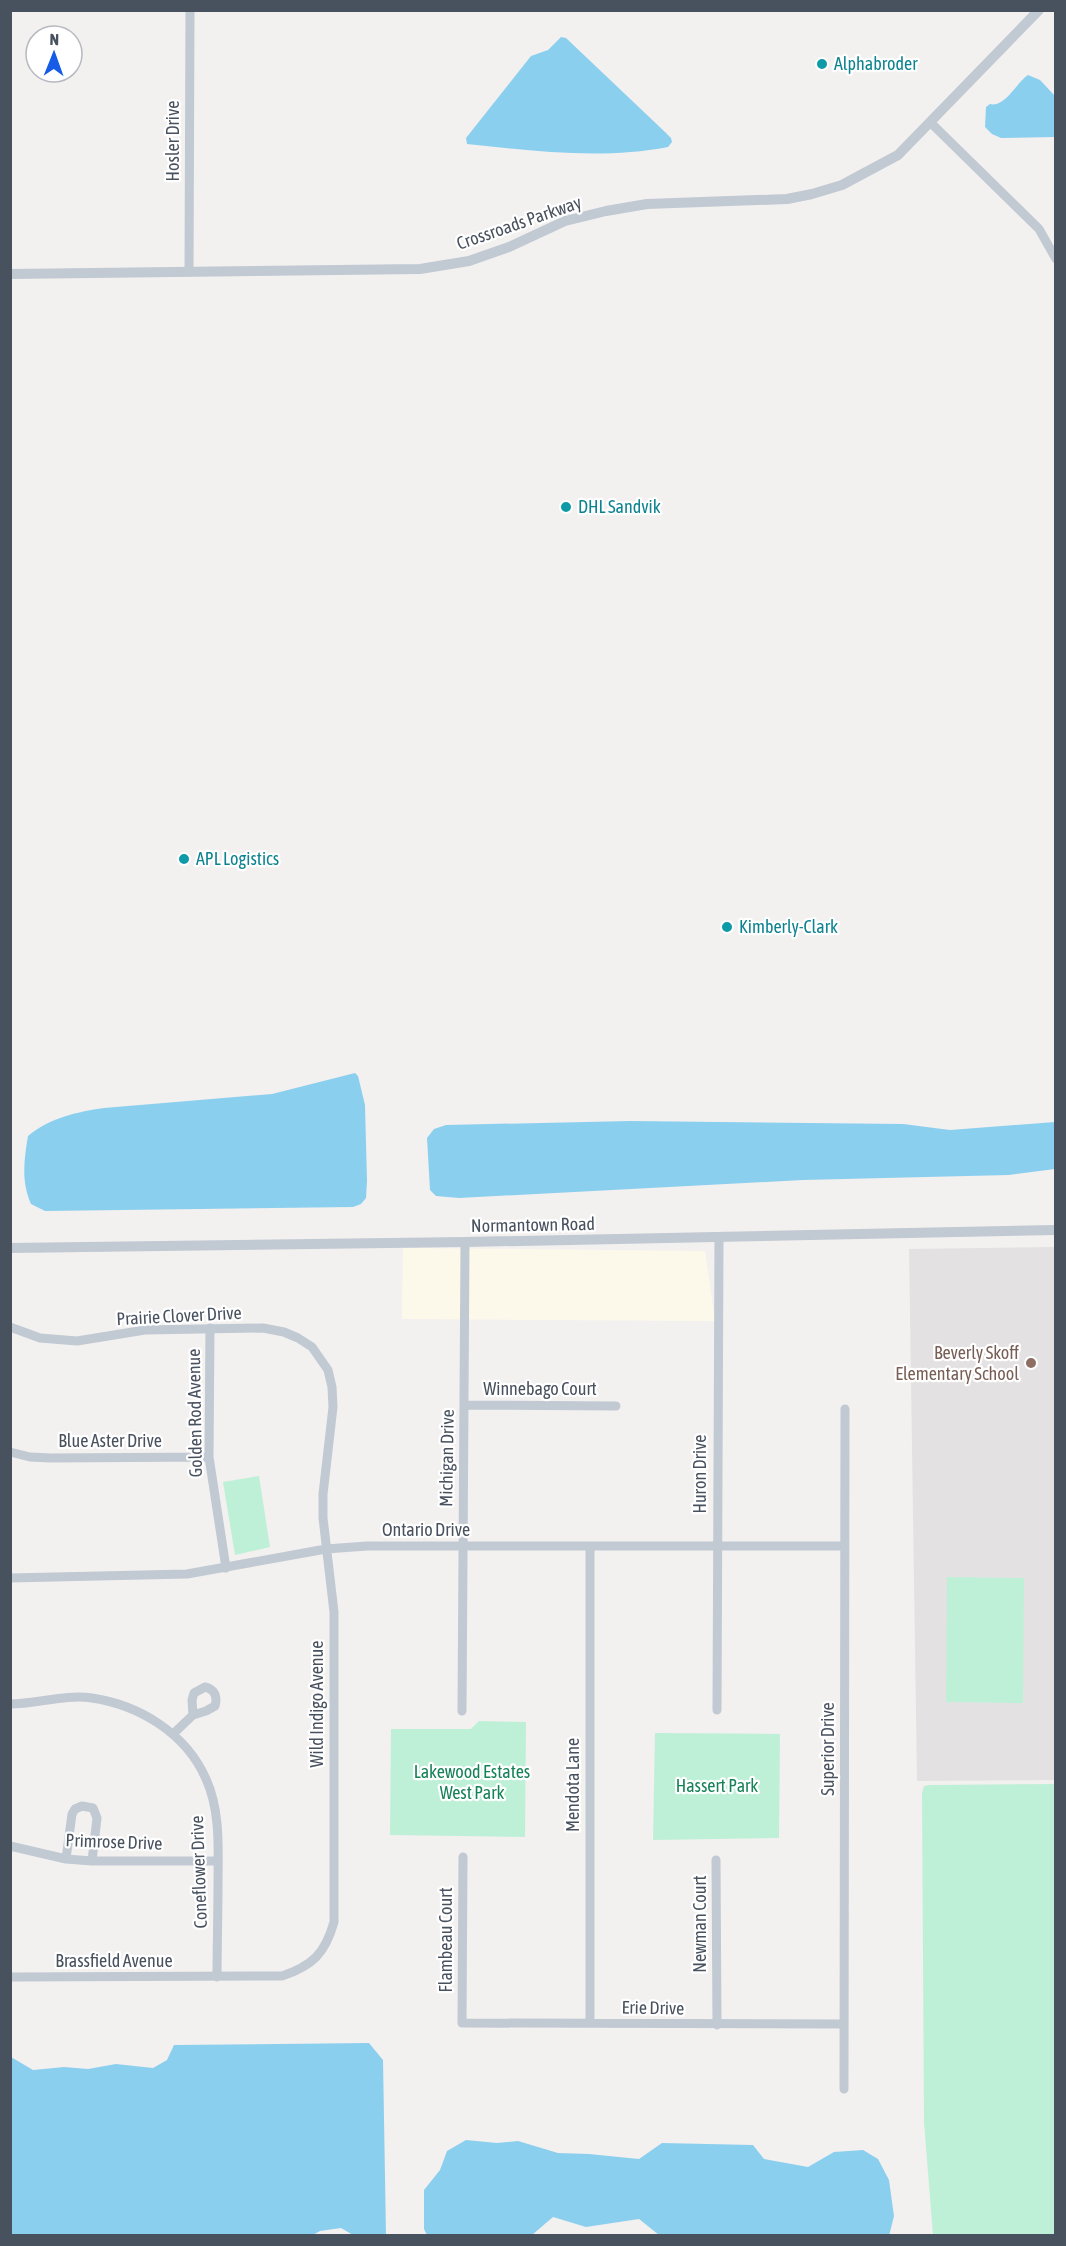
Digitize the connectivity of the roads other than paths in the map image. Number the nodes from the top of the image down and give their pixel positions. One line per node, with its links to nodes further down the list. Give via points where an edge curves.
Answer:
1 (190, 10): 5 (street, Hosler Drive)
2 (1039, 10): 3 (street, Crossroads Parkway)
3 (932, 123): 4 (street, via 1039,229); 5 (street, Crossroads Parkway, via 898,155 842,185 812,194 787,199 647,204 606,211 565,221 469,261 420,269)
4 (1056, 259)
5 (189, 272): 6 (street, Crossroads Parkway)
6 (10, 274)
7 (1056, 1230): 8 (street, Normantown Road)
8 (719, 1238): 9 (street, Normantown Road); 21 (street, Huron Drive)
9 (465, 1242): 10 (street, Normantown Road); 14 (street, Michigan Drive)
10 (10, 1248)
11 (10, 1327): 12 (street, Prairie Clover Drive, via 57,1341 145,1330)
12 (210, 1328): 13 (street, Prairie Clover Drive, via 274,1330); 18 (street, Golden Rod Avenue)
13 (312, 1347): 23 (street, Wild Indigo Avenue, via 328,1370 332,1387 322,1494)
14 (464, 1405): 15 (street, Winnebago Court); 19 (street, Michigan Drive)
15 (616, 1406)
16 (845, 1409): 22 (street, Superior Drive)
17 (10, 1452): 18 (street, Blue Aster Drive, via 51,1458)
18 (209, 1457): 24 (street, Golden Rod Avenue)
19 (463, 1546): 20 (street, Ontario Drive); 23 (street, Ontario Drive); 28 (street, Michigan Drive)
20 (590, 1546): 21 (street, Ontario Drive); 40 (street, Mendota Lane)
21 (716, 1546): 22 (street, Ontario Drive); 27 (street, Huron Drive)
22 (844, 1546): 41 (street, Superior Drive)
23 (326, 1549): 24 (street, Ontario Drive); 38 (street, Wild Indigo Avenue, via 334,1612 334,1922 322,1950 300,1970 282,1976)
24 (226, 1568): 25 (street, Ontario Drive, via 187,1574)
25 (10, 1578)
26 (10, 1704): 30 (street, Coneflower Drive, via 90,1698 139,1712)
27 (717, 1710)
28 (462, 1711)
29 (194, 1715): 30 (street)
30 (173, 1734): 36 (street, Coneflower Drive, via 206,1778 218,1828)
31 (10, 1846): 33 (street, Primrose Drive)
32 (463, 1857): 39 (street, Flambeau Court)
33 (66, 1859): 35 (street, Primrose Drive); 35 (street, via 72,1814 82,1806 93,1808 97,1818)
34 (716, 1860): 42 (street, Newman Court)
35 (92, 1861): 36 (street, Primrose Drive)
36 (218, 1861): 38 (street, Coneflower Drive)
37 (10, 1977): 38 (street, Brassfield Avenue)
38 (217, 1977)
39 (462, 2023): 40 (street, Erie Drive)
40 (590, 2023): 42 (street, Erie Drive)
41 (844, 2024): 42 (street, Erie Drive); 43 (street, Superior Drive)
42 (717, 2025)
43 (844, 2089)

